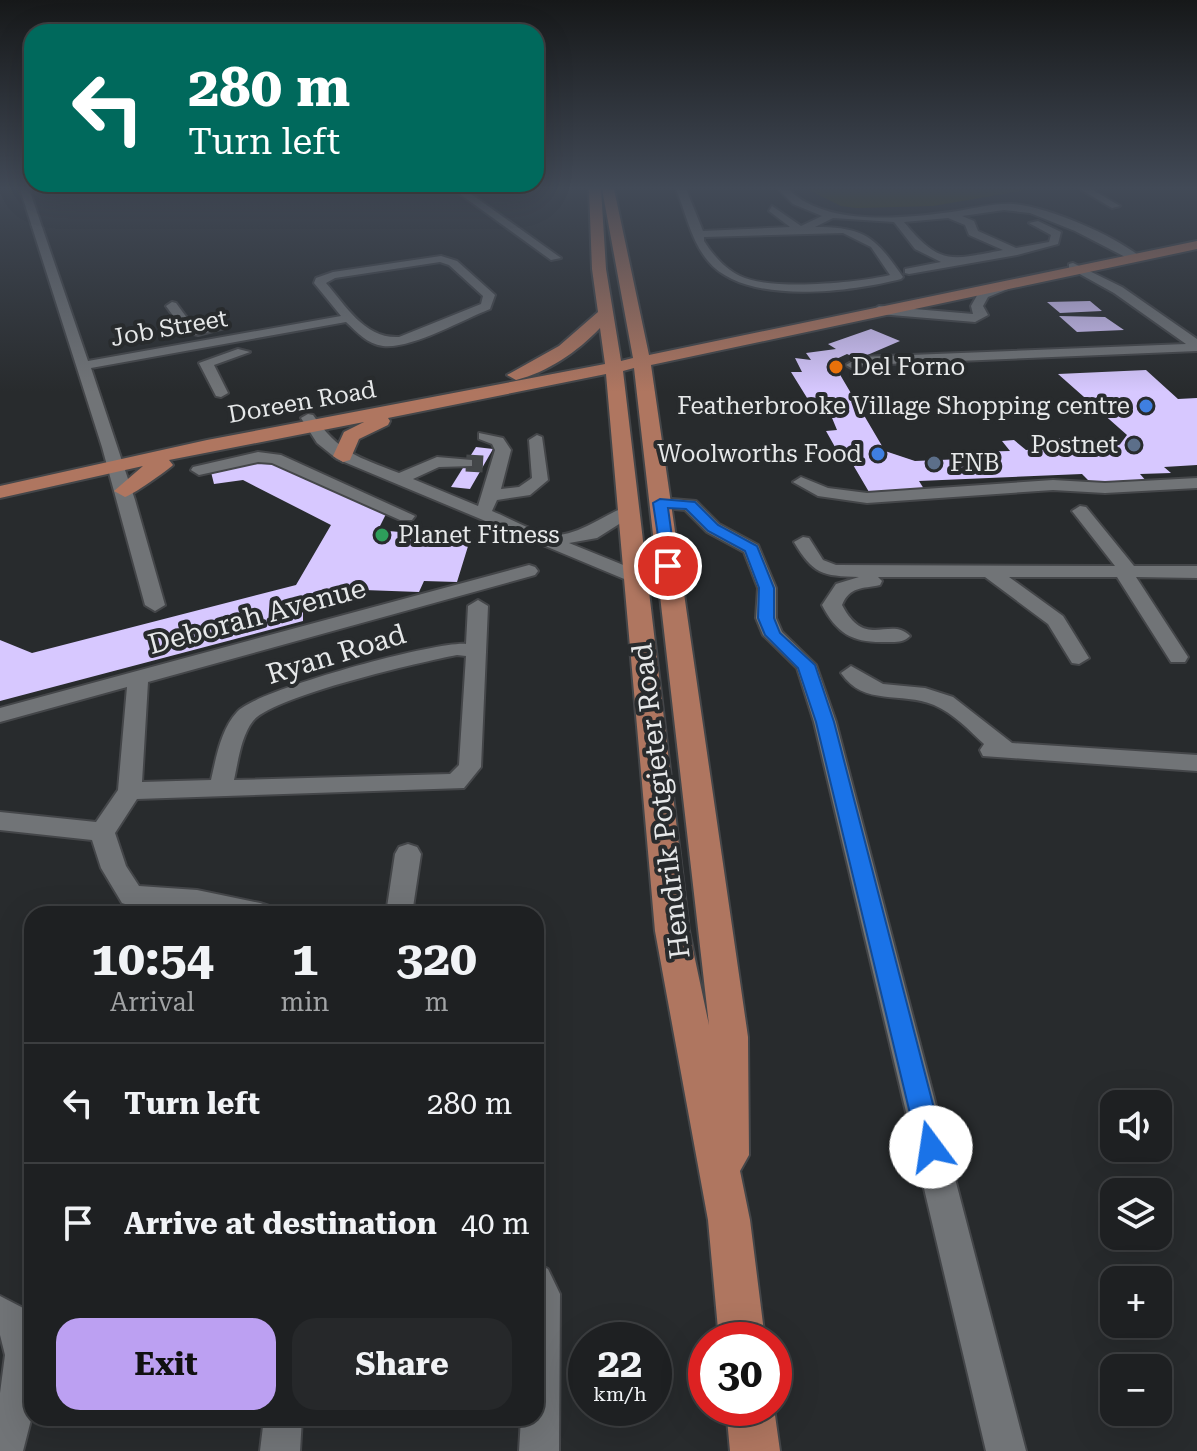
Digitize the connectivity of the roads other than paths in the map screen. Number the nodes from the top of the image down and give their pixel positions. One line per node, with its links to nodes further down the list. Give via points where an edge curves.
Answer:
1 (46, 257): 28 (street)
2 (600, 257): 16 (main road, Hendrik Potgieter Road)
3 (622, 257): 13 (main road, Hendrik Potgieter Road)
4 (710, 257): 5 (street, via 726,273 750,284 857,285 898,276)
5 (884, 257)
6 (939, 257): 9 (street)
7 (992, 257): 9 (street)
8 (1133, 257): 10 (main road)
9 (954, 264): 11 (street)
10 (1082, 270): 12 (main road); 20 (main road); 21 (street)
11 (909, 271)
12 (1010, 284): 15 (main road); 15 (street, via 983,295 977,306 982,315 975,318)
13 (632, 303): 20 (main road, via 647,335); 24 (main road, Hendrik Potgieter Road)
14 (172, 306): 18 (street, via 192,331 250,323)
15 (879, 310): 24 (main road)
16 (605, 313): 25 (main road, Hendrik Potgieter Road); 29 (main road, via 559,356)
17 (349, 318): 17 (street, via 320,280 441,259 453,263 491,299 477,312 392,342 376,341); 18 (street, Job Street)
18 (265, 333): 28 (street, Job Street); 31 (street, via 269,342 262,348 206,363)
19 (1067, 339): 23 (street)
20 (690, 343): 24 (main road)
21 (1197, 346): 22 (street)
22 (1156, 348): 23 (street); 26 (street)
23 (1079, 351): 27 (street)
24 (641, 357): 25 (main road); 49 (main road, Hendrik Potgieter Road)
25 (613, 362): 29 (main road, Doreen Road); 30 (main road, Doreen Road); 33 (main road, Hendrik Potgieter Road)
26 (1107, 363)
27 (853, 365)
28 (81, 366): 39 (street)
29 (485, 386): 34 (main road, Doreen Road)
30 (526, 386): 32 (main road, Doreen Road); 33 (main road, via 559,385 594,393)
31 (221, 393)
32 (427, 406): 34 (main road, Doreen Road); 38 (main road, via 357,431)
33 (619, 413): 50 (main road, Hendrik Potgieter Road)
34 (310, 422): 37 (main road, Doreen Road); 38 (street); 39 (main road, Doreen Road)
35 (484, 436): 48 (street, via 502,446 491,466)
36 (537, 440): 48 (street, via 540,480 524,491)
37 (207, 446): 39 (main road, Doreen Road); 46 (main road, via 145,473)
38 (343, 456): 42 (street)
39 (115, 462): 43 (main road, Doreen Road); 46 (street); 47 (main road, Doreen Road)
40 (466, 463): 42 (street, via 437,462)
41 (199, 470): 53 (street, via 269,457)
42 (400, 479): 52 (street)
43 (0, 481)
44 (801, 482): 45 (street, via 824,492 867,498 1053,485)
45 (1197, 483)
46 (125, 491): 62 (street)
47 (0, 492)
48 (494, 495): 52 (street)
49 (660, 503): 80 (main road, Hendrik Potgieter Road, via 729,1037); 92 (street, via 690,505 713,528 752,549 767,588 766,618 773,635 806,665 825,722)
50 (629, 510): 54 (street, via 591,534); 61 (main road, Hendrik Potgieter Road)
51 (1080, 511): 57 (street)
52 (481, 515): 54 (street)
53 (406, 516)
54 (548, 541): 61 (street)
55 (803, 542): 59 (street, via 823,569)
56 (529, 571): 69 (street, Deborah Avenue)
57 (1126, 572): 58 (street); 60 (street); 66 (street)
58 (1197, 572)
59 (966, 573): 60 (street); 64 (street, via 925,581 865,581 837,591 832,605 850,632)
60 (991, 573): 67 (street, via 1056,620)
61 (636, 577): 80 (main road, Hendrik Potgieter Road, via 672,931)
62 (155, 605)
63 (478, 606): 65 (street)
64 (900, 636)
65 (476, 651): 72 (street, Ryan Road, via 435,653 256,708 242,720); 72 (street, via 470,767 456,782)
66 (1178, 657)
67 (1079, 658)
68 (851, 673): 71 (street, via 876,691 945,701 998,751)
69 (138, 677): 70 (street, Deborah Avenue); 73 (street)
70 (0, 715)
71 (1197, 763)
72 (220, 789): 73 (street)
73 (130, 791): 75 (street)
74 (0, 821): 75 (street)
75 (102, 832): 77 (street)
76 (408, 854): 79 (street)
77 (128, 905): 78 (street, via 197,901)
78 (221, 906)
79 (400, 906)
80 (729, 1220): 82 (main road, Hendrik Potgieter Road)
81 (0, 1314): 83 (street, via 14,1322)
82 (740, 1322)
83 (24, 1345)
84 (24, 1359): 88 (street)
85 (282, 1426): 89 (street)
86 (539, 1426): 90 (street)
87 (752, 1426): 91 (main road)
88 (3, 1451)
89 (280, 1451)
90 (539, 1451)
91 (755, 1451)
92 (1006, 1451)

